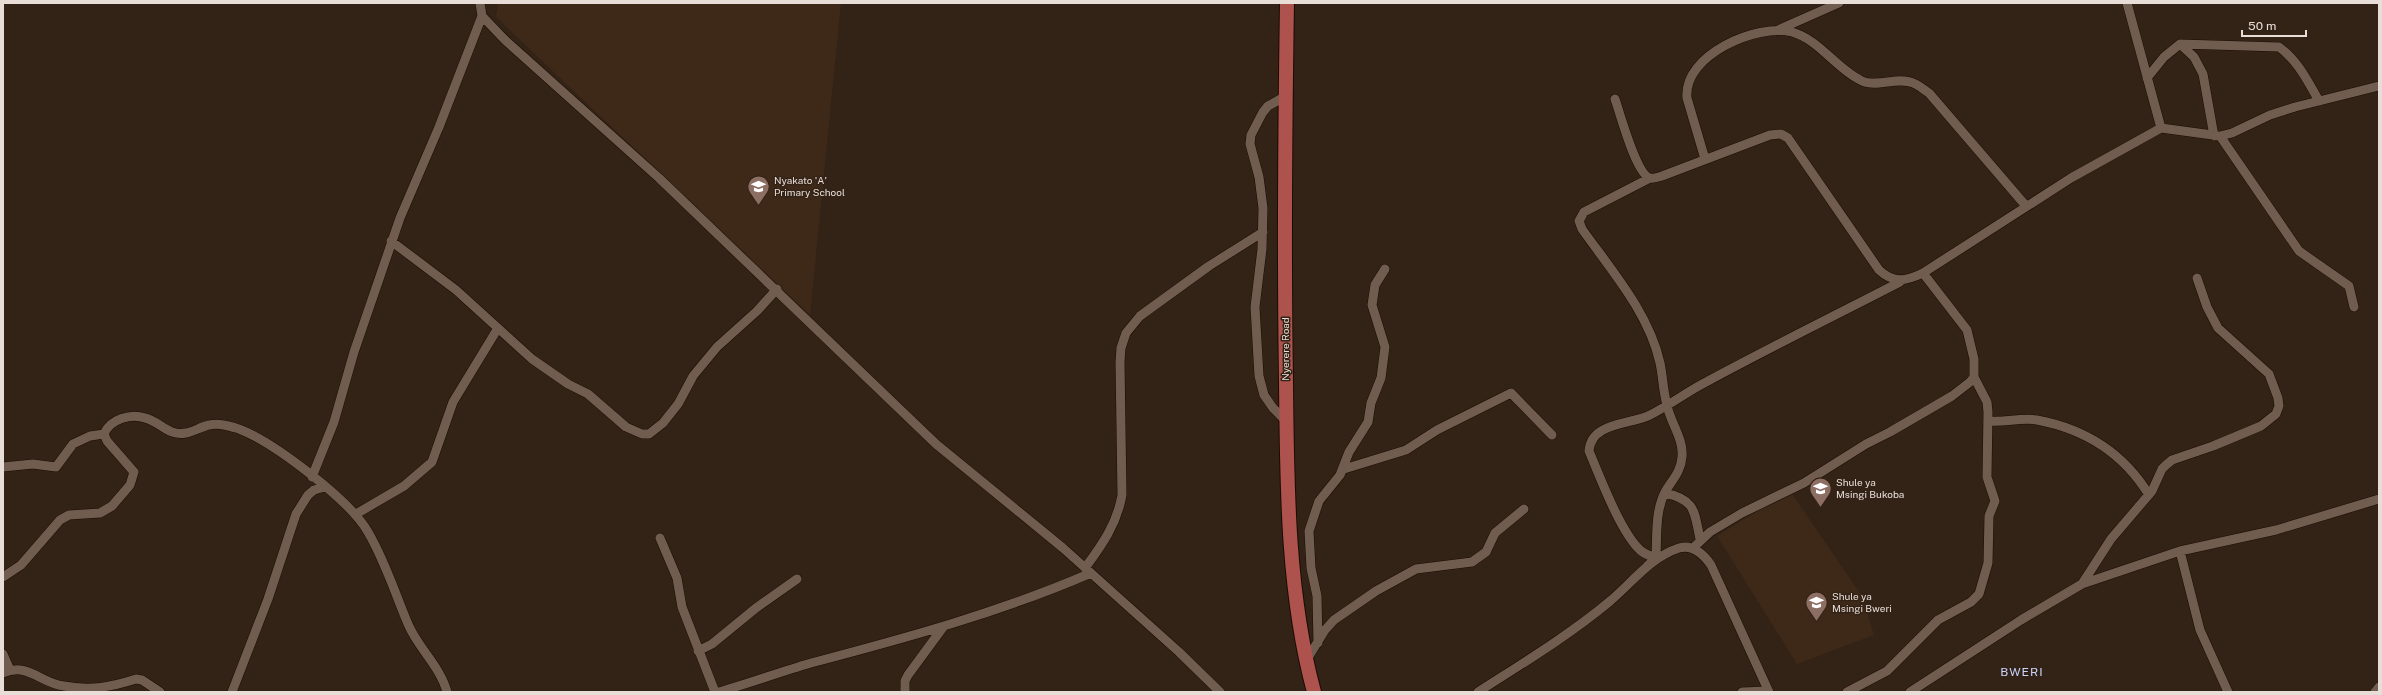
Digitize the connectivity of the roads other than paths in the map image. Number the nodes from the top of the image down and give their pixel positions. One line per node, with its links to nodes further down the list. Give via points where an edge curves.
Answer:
1 (480, 3): 6 (street)
2 (1287, 3): 11 (main road, Nyerere Road)
3 (1839, 3): 5 (street)
4 (2127, 3): 9 (street)
5 (1828, 5): 7 (street)
6 (482, 16): 20 (street); 25 (street)
7 (1776, 31): 16 (street, via 1723,46 1710,54 1693,75 1686,89 1687,98); 18 (street, via 1792,32 1806,39 1864,82 1913,83 1929,93)
8 (2180, 44): 9 (street, via 2164,57); 13 (street, via 2279,47 2291,56 2303,71); 15 (street, via 2194,57 2201,69)
9 (2147, 78): 14 (street)
10 (2379, 86): 13 (street)
11 (1286, 96): 19 (street, via 1268,106 1251,135 1250,144 1259,177 1263,208); 30 (main road, Nyerere Road)
12 (1615, 98): 17 (street, via 1636,160 1643,173)
13 (2319, 101): 15 (street, via 2270,115 2232,133)
14 (2161, 128): 15 (street); 18 (street, via 2110,155)
15 (2217, 136): 26 (street, via 2299,251 2349,286)
16 (1705, 159): 17 (street, via 1662,176); 24 (street, via 1770,135 1781,134 1788,138 1879,270 1887,278)
17 (1650, 178): 29 (street, via 1584,212 1579,221 1582,230 1638,310 1651,336 1660,362)
18 (2026, 206): 22 (street)
19 (1263, 232): 30 (street, via 1255,307 1259,376 1264,394); 49 (street, via 1140,316 1126,333 1120,362 1122,496 1111,532)
20 (392, 241): 27 (street, via 456,290); 36 (street, via 334,422)
21 (1384, 269): 35 (street, via 1375,285 1372,305 1385,347 1382,378 1371,403 1368,422 1349,452)
22 (1923, 273): 24 (street); 28 (street, via 1967,330 1974,359)
23 (2197, 278): 39 (street, via 2207,308 2218,328 2269,374 2279,406 2271,420 2261,426 2172,460 2162,469)
24 (1900, 282): 29 (street, via 1709,380)
25 (777, 289): 27 (street, via 757,312 724,340 693,376 673,411 649,434 642,434 626,427 588,394 568,384 532,359); 49 (street, via 936,444)
26 (2354, 307)
27 (498, 328): 42 (street, via 453,402 432,462 404,486)
28 (1974, 377): 31 (street, via 1987,402); 44 (street, via 1962,389 1866,444 1804,484 1742,513)
29 (1667, 405): 38 (street, via 1680,441 1682,456 1680,469); 47 (street, via 1641,419 1606,428 1594,437 1589,451 1632,542 1641,551)
30 (1286, 421): 57 (main road, Nyerere Road, via 1292,560)
31 (1988, 421): 39 (street, via 2038,420 2096,442 2125,462); 72 (street, via 1987,477 1995,501 1989,516 1988,563 1979,594 1971,602 1938,620 1887,671)
32 (104, 434): 34 (street, via 90,436 73,444 56,467 33,464); 36 (street, via 107,427 115,421 135,417 146,418 178,434 209,425 225,425 258,439); 50 (street, via 134,472 122,496 107,510 69,515 60,520 21,565)
33 (1552, 435): 35 (street, via 1511,393 1437,430 1406,450)
34 (3, 467)
35 (1344, 469): 54 (street, via 1319,501 1309,531 1311,568 1317,596)
36 (312, 477): 37 (street)
37 (325, 487): 42 (street); 63 (street, via 308,495 296,514 268,599)
38 (1665, 492): 44 (street, via 1681,496 1689,503); 47 (street, via 1658,512)
39 (2149, 495): 52 (street, via 2111,538)
40 (2379, 499): 46 (street, via 2276,530)
41 (1524, 509): 54 (street, via 1492,537 1490,546 1479,558 1466,564 1436,565 1405,573 1334,620)
42 (356, 514): 64 (street, via 368,531 390,575 408,624 436,668)
43 (660, 538): 55 (street, via 677,578 682,607)
44 (1700, 539): 45 (street)
45 (1693, 548): 48 (street, via 1680,548 1661,556); 61 (street, via 1705,556 1711,565)
46 (2180, 551): 52 (street); 74 (street, via 2200,630)
47 (1656, 558): 48 (street)
48 (1647, 566): 70 (street, via 1610,601 1578,626)
49 (1088, 571): 53 (street, via 1065,585); 68 (street)
50 (3, 577)
51 (797, 579): 55 (street, via 712,644)
52 (2082, 584): 60 (street, via 2021,620)
53 (944, 626): 66 (street); 67 (street, via 908,675)
54 (1318, 643): 57 (street)
55 (698, 651): 65 (street)
56 (3, 654): 58 (street)
57 (1306, 661): 69 (main road, Nyerere Road)
58 (6, 671): 62 (street, via 18,668 61,686 81,689 101,689 136,679)
59 (2379, 687): 75 (street)
60 (1922, 689): 73 (street)
61 (1768, 691): 71 (street)
62 (160, 692)
63 (232, 692)
64 (446, 692)
65 (715, 692)
66 (719, 692)
67 (905, 692)
68 (1220, 692)
69 (1314, 692)
70 (1480, 692)
71 (1742, 692)
72 (1847, 692)
73 (1910, 692)
74 (2228, 692)
75 (2375, 692)

